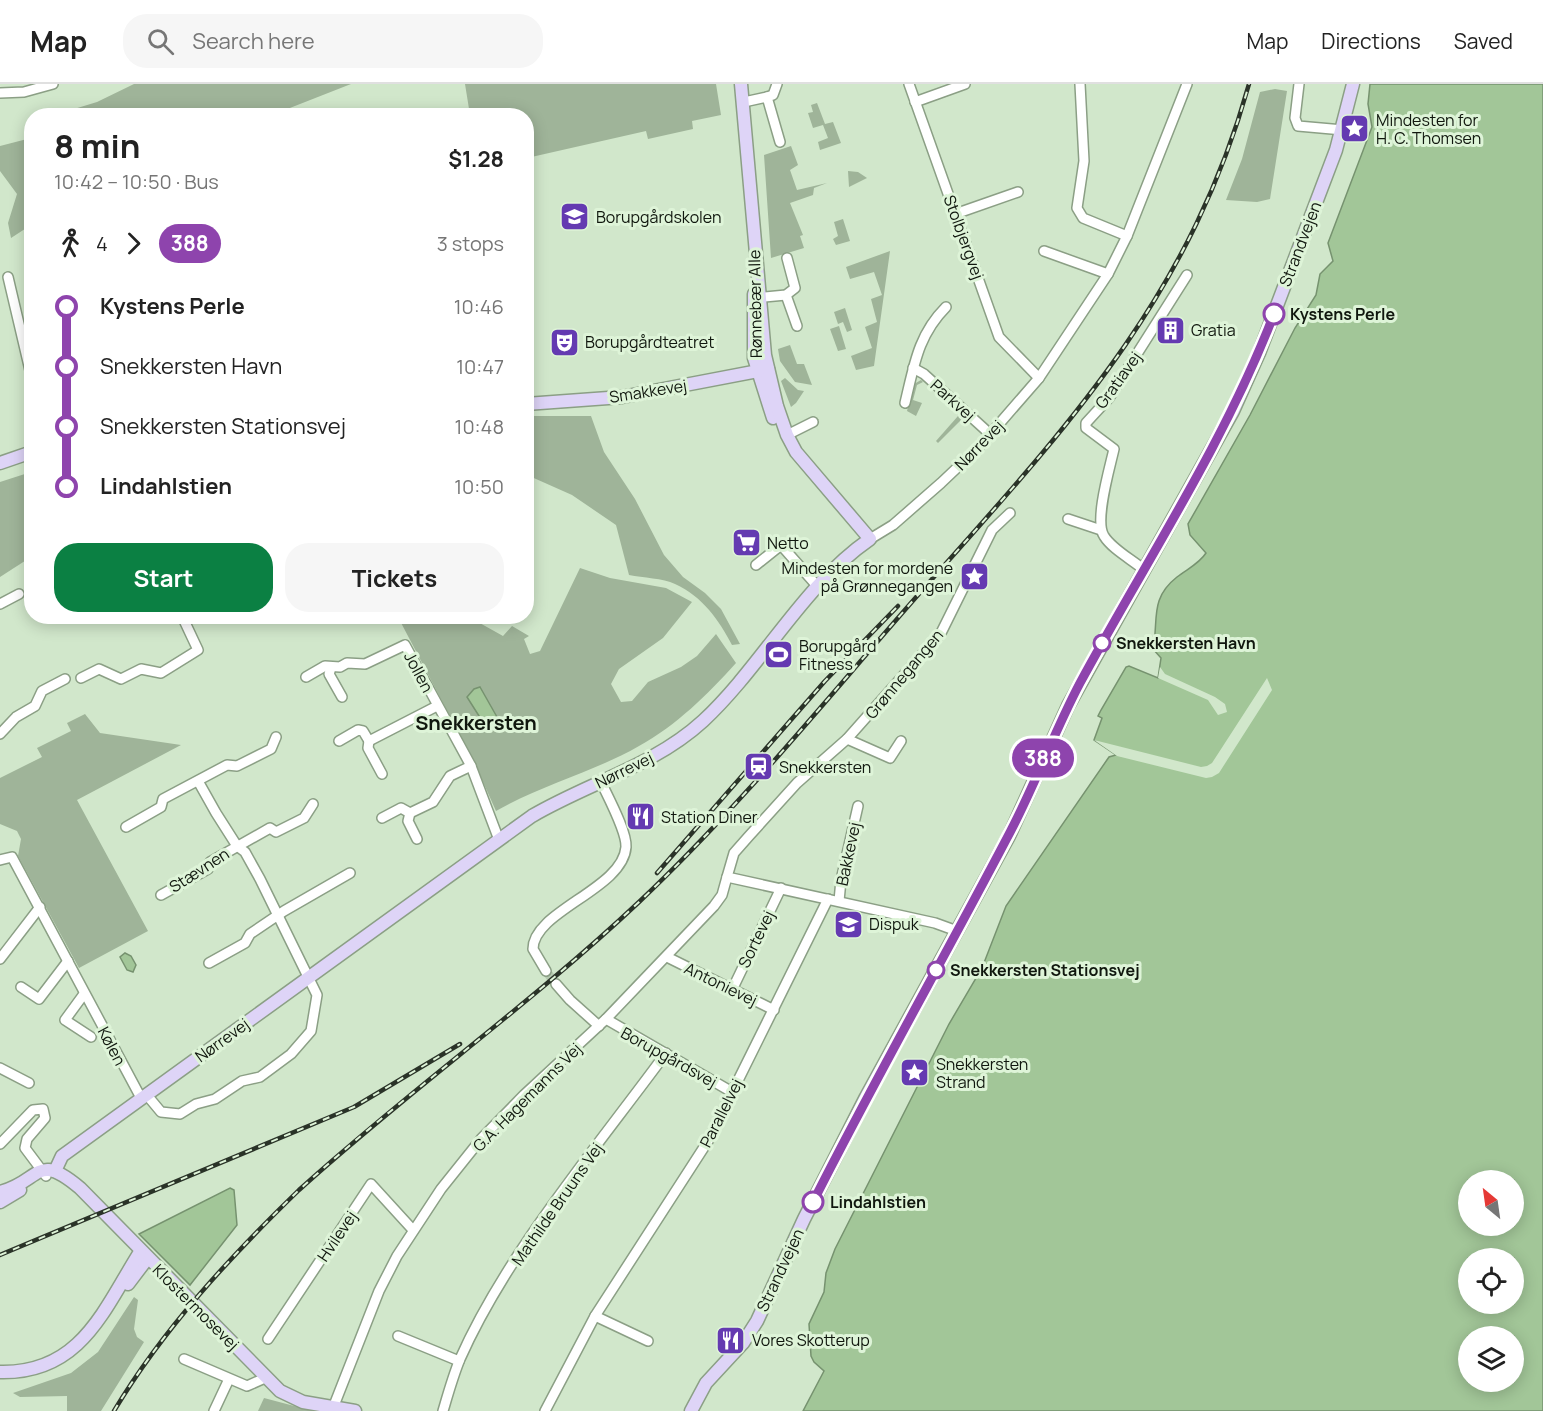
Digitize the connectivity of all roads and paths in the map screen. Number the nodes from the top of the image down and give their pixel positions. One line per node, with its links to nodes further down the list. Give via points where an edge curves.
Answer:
1 (53, 84): 10 (street, via 24,92)
2 (741, 84): 12 (main road, Rønnebær Alle)
3 (777, 84): 11 (street, via 773,95)
4 (909, 84): 13 (street, Stolbjergvej)
5 (965, 84): 13 (street)
6 (1080, 84): 18 (street, via 1084,161 1077,208 1083,218)
7 (1187, 84): 18 (street, Nørrevej)
8 (1299, 84): 14 (street, via 1294,118 1298,126)
9 (1353, 84): 14 (main road, Strandvejen)
10 (0, 93)
11 (767, 97): 12 (street); 15 (street)
12 (744, 102): 25 (main road, Rønnebær Alle)
13 (915, 102): 17 (street, Stolbjergvej)
14 (1343, 130): 44 (main road, Strandvejen, via 1259,353 1233,411)
15 (780, 142)
16 (1018, 192): 17 (street)
17 (955, 214): 31 (street, Stolbjergvej, via 999,338)
18 (1127, 236): 21 (street, Nørrevej)
19 (1044, 251): 21 (street)
20 (787, 258): 24 (street, via 795,288)
21 (1108, 274): 31 (street, Nørrevej)
22 (1186, 275): 41 (street, Gratiavej, via 1109,398 1086,423 1086,428 1114,449)
23 (8, 277): 28 (street)
24 (786, 295): 25 (street); 27 (street)
25 (758, 298): 30 (main road, Rønnebær Alle, via 754,358)
26 (946, 307): 29 (street, Parkvej, via 925,332)
27 (797, 326)
28 (24, 345)
29 (913, 368): 33 (street, Parkvej); 35 (street, Parkvej)
30 (763, 370): 32 (main road, Smakkevej, via 622,397); 36 (main road, Rønnebær Alle, via 771,415)
31 (1039, 378): 35 (street, Nørrevej)
32 (534, 403)
33 (905, 403)
34 (813, 422): 36 (street)
35 (990, 434): 42 (street, Nørrevej, via 915,507)
36 (787, 435): 42 (main road, Rønnebær Alle, via 807,468)
37 (24, 455): 38 (main road)
38 (0, 463)
39 (1010, 513): 57 (street, Grønnegangen, via 992,530 941,633)
40 (1068, 519): 41 (street)
41 (1101, 530): 44 (street, via 1105,538)
42 (870, 539): 45 (main road, Nørrevej)
43 (756, 565): 45 (street, via 781,545)
44 (1143, 569): 82 (main road, Strandvejen, via 1068,706 1009,836)
45 (818, 587): 64 (main road, Nørrevej, via 701,722 654,756)
46 (19, 594): 47 (street)
47 (0, 604)
48 (186, 624): 51 (street, via 198,650 160,673 141,669 122,679 99,669)
49 (331, 668): 50 (street, Jollen, via 325,666); 53 (street, via 329,674); 54 (street, Jollen, via 347,663 365,664 405,645)
50 (306, 677)
51 (81, 678)
52 (65, 679): 55 (street, via 42,691 35,706 16,717)
53 (342, 697)
54 (437, 706): 59 (street, Jollen); 61 (street, Jollen)
55 (0, 734)
56 (276, 737): 63 (street, via 271,749 237,766 227,765)
57 (847, 739): 60 (street, via 890,758); 75 (street, Grønnegangen, via 797,783 734,853)
58 (339, 741): 59 (street, via 358,730)
59 (369, 741): 62 (street, via 368,748)
60 (901, 741)
61 (471, 766): 67 (street, via 450,776 433,802); 71 (street, Jollen)
62 (382, 774)
63 (198, 781): 69 (street, via 163,799 161,807); 72 (street, Stævnen)
64 (601, 782): 71 (main road, Nørrevej, via 556,802); 87 (street, via 626,840 623,861 537,933 533,949)
65 (313, 804): 72 (street, Stævnen, via 304,818 276,832 270,828)
66 (858, 806): 79 (street, Bakkevej)
67 (410, 813): 68 (street, via 401,808); 70 (street, via 408,821)
68 (382, 818)
69 (126, 827)
70 (417, 839)
71 (500, 840): 88 (main road, Nørrevej)
72 (237, 846): 77 (street, Stævnen); 81 (street, Stævnen, via 245,852)
73 (0, 860): 80 (street, Kølen, via 12,857)
74 (350, 873): 81 (street)
75 (727, 877): 76 (street); 83 (street, G.A. Hagemanns Vej, via 714,906)
76 (781, 888): 78 (street); 91 (street, Sortevej)
77 (161, 895)
78 (828, 899): 79 (street); 93 (street, Parallelvej)
79 (839, 901): 82 (street)
80 (40, 907): 84 (street); 85 (street, Kølen)
81 (279, 917): 86 (street, via 250,934 245,943); 88 (street, Stævnen)
82 (957, 930): 121 (main road, Strandvejen, via 860,1108 757,1321 706,1383)
83 (667, 957): 91 (street, Antonievej); 94 (street, G.A. Hagemanns Vej)
84 (0, 959)
85 (68, 961): 90 (street, via 39,999); 92 (street, Kølen)
86 (209, 963)
87 (546, 971)
88 (309, 978): 100 (main road, Nørrevej); 100 (street, Stævnen, via 317,995 311,1031 291,1054 260,1077 242,1081 215,1099 180,1114 161,1112)
89 (556, 984): 94 (street, Borupgårdsvej)
90 (21, 987)
91 (732, 990): 93 (street, Antonievej)
92 (84, 994): 95 (street, Kølen, via 64,1020); 100 (street, Kølen)
93 (774, 1011): 99 (street, Parallelvej)
94 (603, 1023): 96 (street, Borupgårdsvej); 105 (street, G.A. Hagemanns Vej, via 481,1139)
95 (91, 1037)
96 (666, 1053): 99 (street, Borupgårdsvej); 112 (street, Mathilde Bruuns Vej, via 530,1239)
97 (0, 1068): 98 (street)
98 (28, 1083)
99 (732, 1092): 107 (street, Parallelvej, via 708,1141)
100 (144, 1096): 102 (main road, Nørrevej, via 62,1156)
101 (0, 1144): 102 (street, via 33,1110 43,1108 45,1118 25,1148)
102 (48, 1172): 103 (main road); 104 (main road); 106 (main road, Klostermosevej, via 80,1188)
103 (0, 1192)
104 (0, 1202)
105 (413, 1230): 109 (street, Hvilevej, via 371,1185); 116 (street, G.A. Hagemanns Vej, via 379,1291)
106 (144, 1256): 113 (main road, via 81,1342 41,1366); 114 (main road, Klostermosevej)
107 (595, 1316): 110 (street); 120 (street, Parallelvej)
108 (398, 1335): 112 (street)
109 (268, 1339)
110 (648, 1341)
111 (184, 1359): 115 (street)
112 (459, 1361): 119 (street, Mathilde Bruuns Vej)
113 (0, 1372)
114 (265, 1378): 115 (street, via 247,1386); 116 (main road, Klostermosevej, via 289,1397)
115 (229, 1379): 117 (street)
116 (333, 1407): 118 (main road, Klostermosevej)
117 (214, 1411)
118 (355, 1411)
119 (443, 1411)
120 (545, 1411)
121 (691, 1411)

